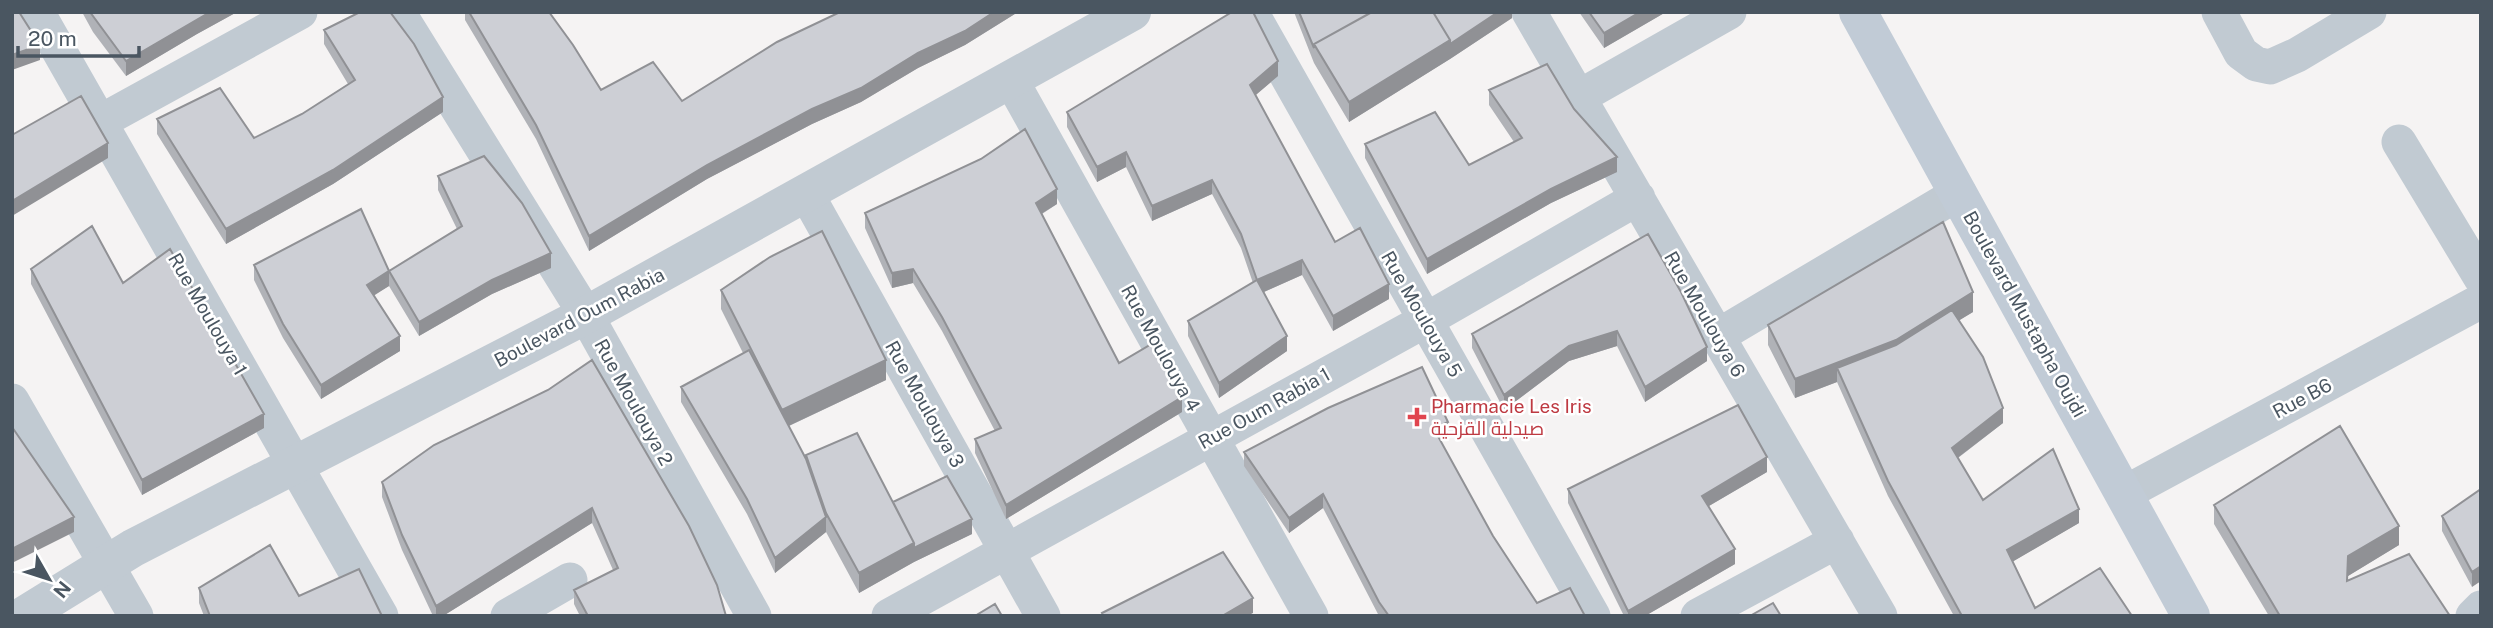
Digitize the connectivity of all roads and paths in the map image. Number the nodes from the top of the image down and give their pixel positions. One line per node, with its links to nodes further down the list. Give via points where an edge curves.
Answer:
1 (37, 12): 13 (street, Rue Moulouya 1)
2 (300, 12): 13 (street)
3 (398, 12): 20 (street, Rue Moulouya 2)
4 (1132, 12): 11 (street, Boulevard Oum Rabia)
5 (1251, 12): 21 (street, Rue Moulouya 5)
6 (1529, 12): 12 (street, Rue Moulouya 6)
7 (1729, 12): 12 (street)
8 (1858, 12): 16 (main road, Boulevard Mustapha Oujdi)
9 (2219, 12): 10 (street, via 2241,53 2270,67)
10 (2369, 12)
11 (1011, 80): 15 (street, Boulevard Oum Rabia); 24 (street, Rue Moulouya 4)
12 (1579, 97): 17 (street, Rue Moulouya 6)
13 (98, 123): 25 (street, Rue Moulouya 1)
14 (2399, 142): 18 (street)
15 (806, 193): 20 (street, Boulevard Oum Rabia); 28 (street, Rue Moulouya 3)
16 (1959, 193): 22 (street); 26 (main road, Boulevard Mustapha Oujdi)
17 (1638, 198): 21 (street, Rue Oum Rabia 1); 22 (street, Rue Moulouya 6)
18 (2481, 278)
19 (2481, 301): 26 (street, Rue B6)
20 (586, 316): 25 (street, Boulevard Oum Rabia); 36 (street, Rue Moulouya 2)
21 (1426, 320): 24 (street, Rue Oum Rabia 1); 40 (street, Rue Moulouya 5)
22 (1718, 337): 27 (street, Rue Moulouya 6)
23 (12, 401): 29 (street)
24 (1210, 436): 28 (street, Rue Oum Rabia 1); 39 (street, Rue Moulouya 4)
25 (295, 466): 29 (street, Boulevard Oum Rabia); 34 (street, Rue Moulouya 1)
26 (2123, 494): 43 (main road, Boulevard Mustapha Oujdi)
27 (1837, 541): 41 (street); 42 (street, Rue Moulouya 6)
28 (1006, 550): 37 (street, Rue Oum Rabia 1); 38 (street, Rue Moulouya 3)
29 (106, 564): 32 (street, Boulevard Oum Rabia); 33 (street)
30 (570, 580): 35 (street)
31 (2481, 608): 44 (street)
32 (23, 616)
33 (136, 616)
34 (381, 616)
35 (508, 616)
36 (754, 616)
37 (889, 616)
38 (1043, 616)
39 (1311, 616)
40 (1593, 616)
41 (1698, 616)
42 (1880, 616)
43 (2191, 616)
44 (2473, 616)

